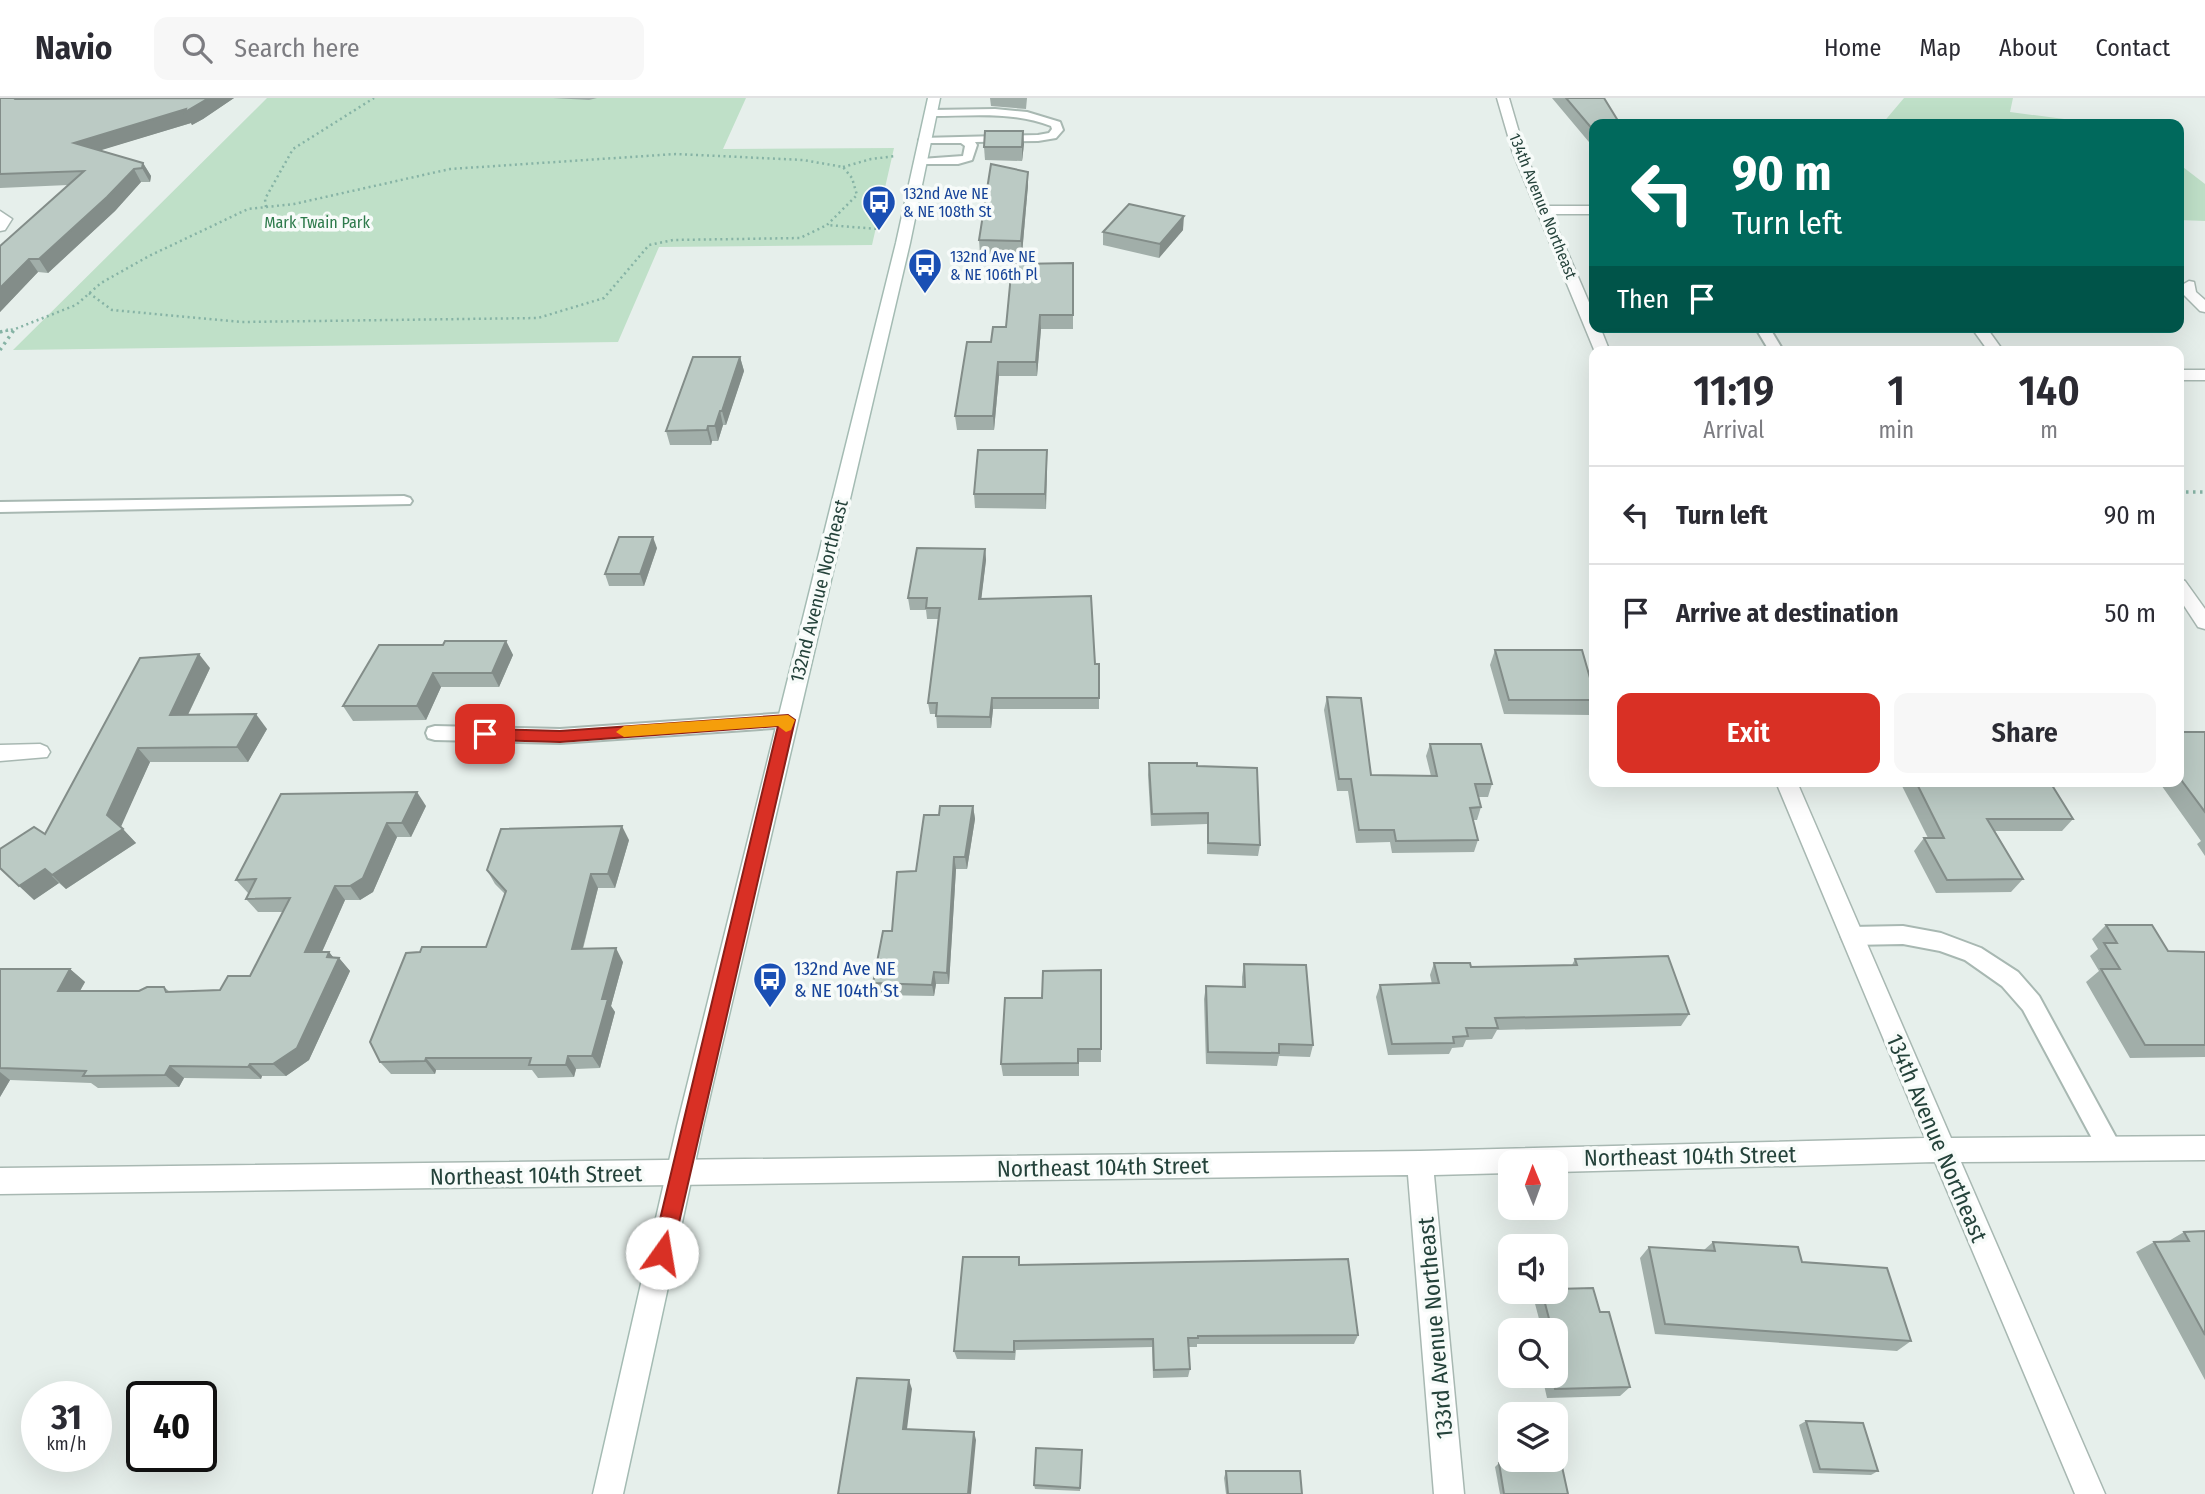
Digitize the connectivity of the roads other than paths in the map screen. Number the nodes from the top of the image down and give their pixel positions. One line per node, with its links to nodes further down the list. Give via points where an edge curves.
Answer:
1 (122, 98): 2 (street)
2 (132, 98)
3 (1503, 98): 7 (street, 134th Avenue Northeast, via 1518,153)
4 (933, 105): 5 (lane, via 1045,119 1058,130 1038,138); 6 (street, 132nd Avenue Northeast)
5 (965, 140): 6 (lane); 6 (lane, via 971,145 968,158 958,161)
6 (922, 153): 20 (street, 132nd Avenue Northeast)
7 (1543, 210): 8 (street); 13 (street, 134th Avenue Northeast)
8 (1589, 210)
9 (0, 215): 10 (street, via 5,219)
10 (0, 227)
11 (2189, 285): 12 (street, via 2189,293)
12 (2205, 308)
13 (1589, 319)
14 (2184, 375): 15 (street)
15 (2205, 375)
16 (404, 501): 17 (lane)
17 (0, 507)
18 (2192, 606): 19 (street)
19 (2205, 622)
20 (788, 720): 21 (lane, via 560,736); 30 (street, 132nd Avenue Northeast)
21 (435, 733)
22 (40, 752): 23 (street)
23 (0, 753)
24 (1788, 787): 25 (street, 134th Avenue Northeast)
25 (1851, 936): 27 (lane, via 1903,935 1941,942 1973,954 2010,979 2031,1003); 28 (street, 134th Avenue Northeast)
26 (2205, 1148): 27 (street, Northeast 104th Street)
27 (2110, 1149): 28 (street, Northeast 104th Street)
28 (1942, 1150): 29 (street, Northeast 104th Street); 34 (street, 134th Avenue Northeast)
29 (1420, 1163): 30 (street, Northeast 104th Street); 33 (street, 133rd Avenue Northeast)
30 (680, 1173): 31 (street, Northeast 104th Street); 32 (street, 132nd Avenue Northeast)
31 (0, 1181)
32 (607, 1494)
33 (1449, 1494)
34 (2090, 1494)

